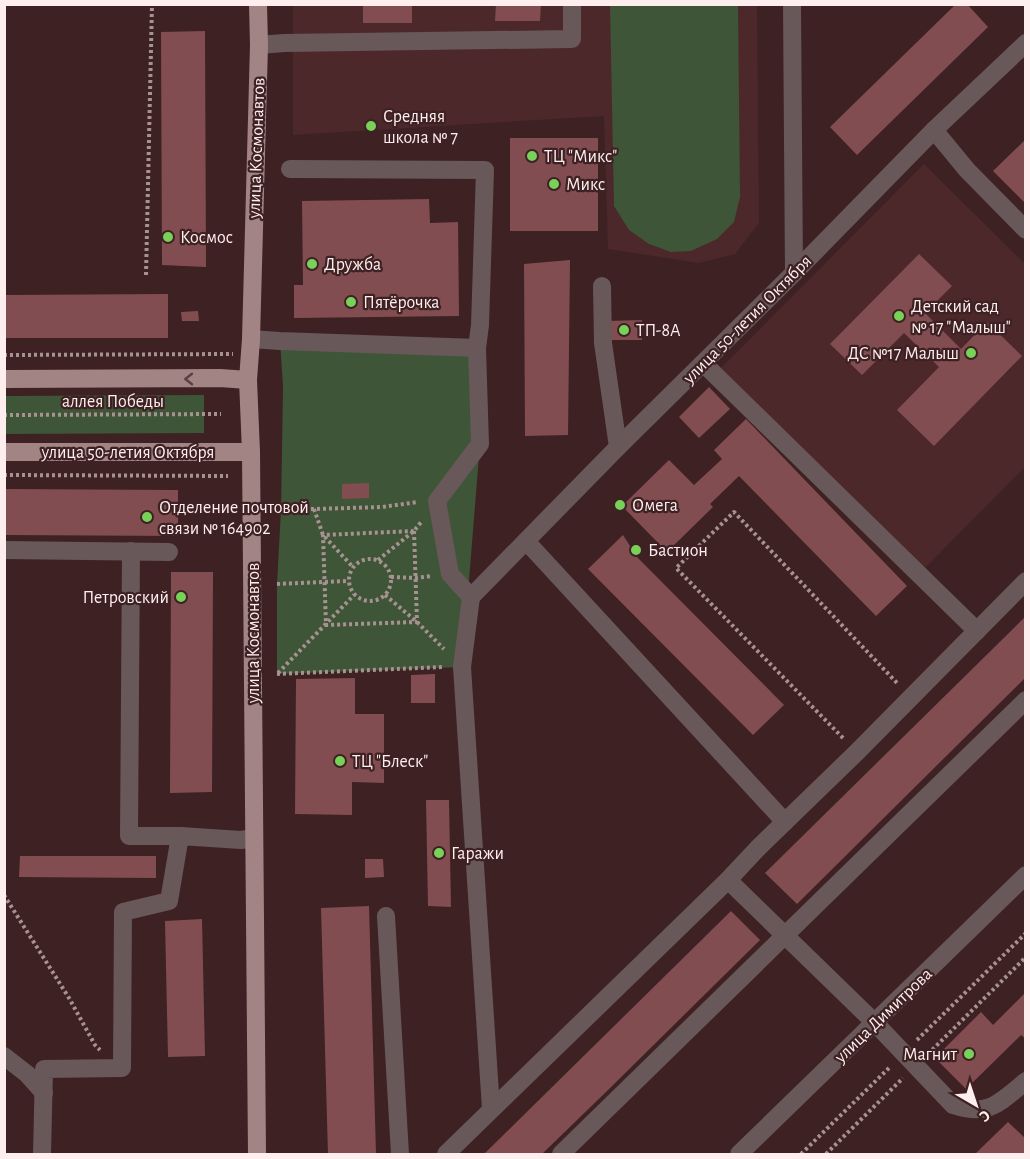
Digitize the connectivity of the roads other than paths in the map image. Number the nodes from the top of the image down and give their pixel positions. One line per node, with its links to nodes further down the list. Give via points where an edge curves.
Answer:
1 (258, 4): 5 (main road, улица Космонавтов)
2 (572, 4): 5 (street, via 572,39)
3 (792, 4): 9 (street)
4 (1026, 43): 6 (street, улица 50-летия Октября)
5 (260, 45): 11 (main road, улица Космонавтов)
6 (934, 130): 8 (street); 9 (street, улица 50-летия Октября)
7 (290, 169): 12 (street, via 485,170)
8 (1026, 230)
9 (794, 273): 13 (street, улица 50-летия Октября)
10 (602, 286): 16 (street, via 603,343)
11 (250, 346): 12 (street, via 280,341); 15 (main road, улица Космонавтов)
12 (477, 348): 24 (street, via 480,444 436,501 450,574)
13 (703, 363): 16 (street, улица 50-летия Октября); 25 (street)
14 (4, 379): 15 (main road, one-way to 14)
15 (248, 380): 18 (main road, улица Космонавтов)
16 (618, 447): 19 (street, улица 50-летия Октября)
17 (4, 452): 18 (main road, улица 50-летия Октября)
18 (251, 452): 29 (main road, улица Космонавтов)
19 (526, 541): 24 (street, улица 50-летия Октября); 27 (street)
20 (4, 550): 21 (street)
21 (131, 551): 22 (street); 28 (street, via 129,836)
22 (169, 552)
23 (1026, 581): 25 (street)
24 (471, 597): 38 (street, via 462,667)
25 (977, 631): 27 (street)
26 (1026, 700): 33 (street)
27 (785, 822): 31 (street)
28 (180, 836): 29 (street); 37 (street, via 169,902 123,912 122,1068 44,1070)
29 (254, 838): 40 (main road, улица Космонавтов)
30 (1026, 875): 34 (street, улица Димитрова)
31 (728, 880): 33 (street); 38 (street)
32 (386, 916): 41 (street)
33 (784, 936): 34 (street); 43 (street)
34 (875, 1023): 36 (street, via 953,1105 988,1108); 44 (street, улица Димитрова)
35 (4, 1056): 37 (street)
36 (1025, 1081)
37 (44, 1093): 39 (street)
38 (491, 1109): 42 (street)
39 (42, 1155)
40 (257, 1155)
41 (400, 1155)
42 (446, 1155)
43 (561, 1155)
44 (739, 1155)

